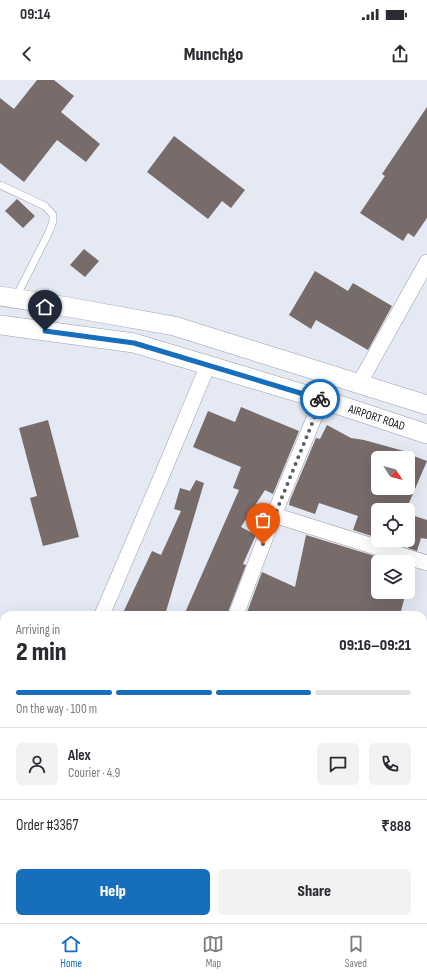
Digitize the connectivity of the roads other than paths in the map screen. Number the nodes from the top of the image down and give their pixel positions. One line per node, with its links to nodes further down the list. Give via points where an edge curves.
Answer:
1 (0, 185): 3 (lane, via 45,206 53,215 49,232)
2 (427, 262): 6 (street)
3 (7, 297): 6 (street, via 174,326)
4 (0, 325): 5 (street, AIRPORT ROAD, via 134,343)
5 (208, 365): 7 (street, AIRPORT ROAD); 12 (street)
6 (359, 384): 8 (street)
7 (322, 399): 9 (street, AIRPORT ROAD); 10 (street)
8 (427, 405)
9 (427, 434)
10 (274, 515): 11 (street); 13 (street)
11 (427, 563)
12 (104, 611)
13 (238, 611)

